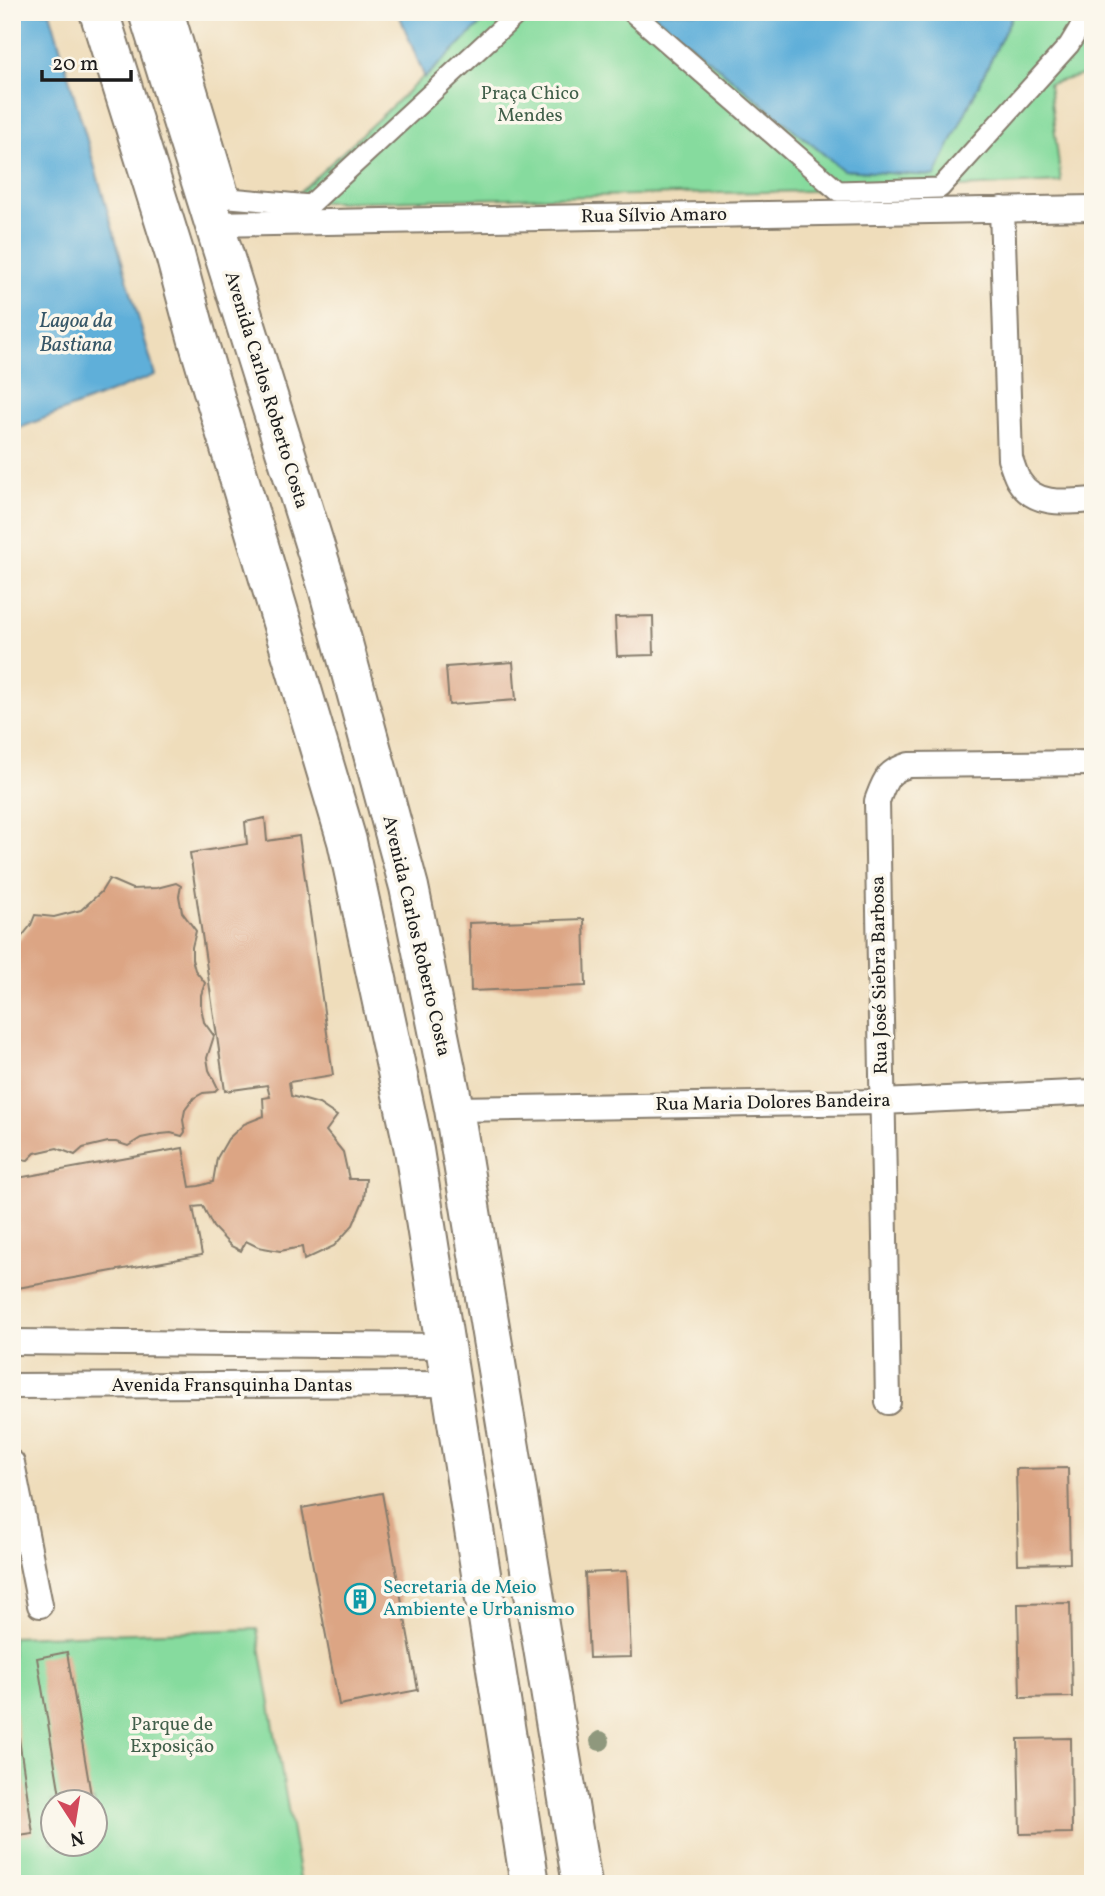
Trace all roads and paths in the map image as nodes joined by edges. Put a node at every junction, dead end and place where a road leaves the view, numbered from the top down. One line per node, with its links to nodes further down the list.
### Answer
1 (99, 12): 16 (main road)
2 (148, 12): 9 (main road, Avenida Carlos Roberto Costa)
3 (174, 12): 4 (street)
4 (519, 12)
5 (632, 12): 6 (street)
6 (1089, 12)
7 (1093, 208): 8 (street, Rua Sílvio Amaro)
8 (1002, 209): 9 (street, Rua Sílvio Amaro); 10 (street)
9 (214, 224): 14 (main road, Avenida Carlos Roberto Costa)
10 (1093, 500)
11 (1093, 763): 13 (street, Rua José Siebra Barbosa)
12 (1093, 1092): 13 (street, Rua Maria Dolores Bandeira)
13 (881, 1101): 14 (street, Rua Maria Dolores Bandeira); 19 (street, Rua José Siebra Barbosa)
14 (453, 1109): 23 (main road, Avenida Carlos Roberto Costa)
15 (12, 1342): 16 (street)
16 (445, 1346): 17 (main road)
17 (451, 1384): 18 (street, Avenida Fransquinha Dantas); 22 (main road)
18 (12, 1386)
19 (888, 1402)
20 (12, 1463): 21 (street)
21 (40, 1605)
22 (530, 1884)
23 (582, 1884)

